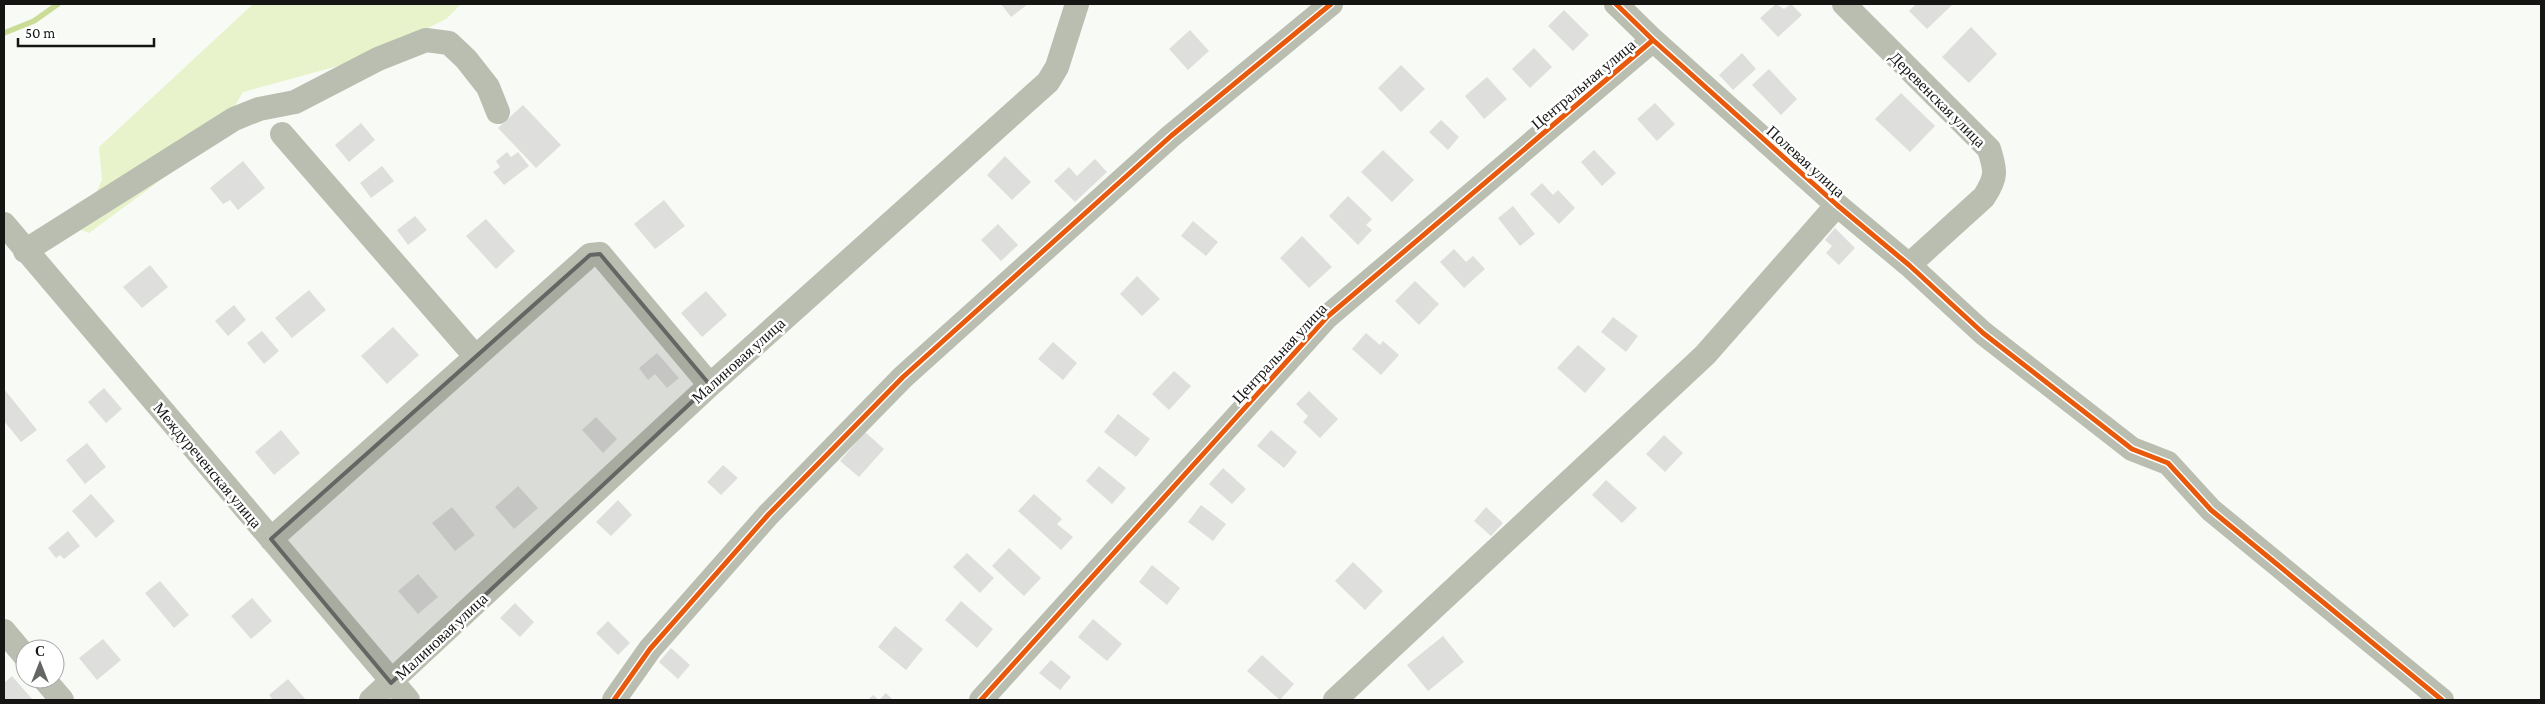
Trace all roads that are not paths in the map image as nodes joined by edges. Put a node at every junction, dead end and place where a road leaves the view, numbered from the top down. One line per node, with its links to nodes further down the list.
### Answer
1 (1077, 4): 13 (street, Малиновая улица)
2 (1331, 4): 22 (street)
3 (1616, 4): 5 (street, Полевая улица)
4 (1844, 4): 11 (street, Деревенская улица)
5 (1654, 40): 8 (street, Полевая улица); 23 (street, Центральная улица)
6 (498, 112): 10 (street)
7 (282, 134): 12 (street)
8 (1836, 205): 11 (street, Полевая улица); 24 (street)
9 (5, 229): 10 (street, Междуреченская улица)
10 (25, 251): 14 (street, Междуреченская улица)
11 (1909, 265): 25 (street, Полевая улица)
12 (475, 356): 13 (street); 14 (street)
13 (710, 385): 17 (street, Малиновая улица)
14 (271, 539): 17 (street, Междуреченская улица)
15 (4, 631): 16 (street)
16 (15, 644)
17 (391, 683): 20 (street, Малиновая улица); 21 (street, Междуреченская улица)
18 (53, 689): 19 (street)
19 (62, 700)
20 (371, 700)
21 (408, 700)
22 (614, 700)
23 (981, 700)
24 (1335, 700)
25 (2442, 700)

